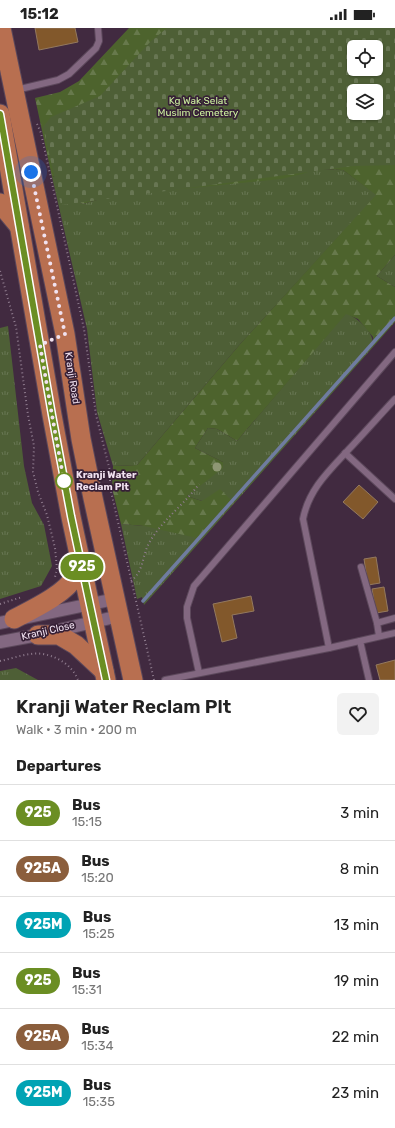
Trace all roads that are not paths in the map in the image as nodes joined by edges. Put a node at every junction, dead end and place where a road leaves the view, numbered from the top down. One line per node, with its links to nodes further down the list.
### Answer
1 (0, 28): 3 (main road, Kranji Road)
2 (98, 28): 3 (lane)
3 (14, 90): 5 (main road, Kranji Road)
4 (0, 114): 5 (main road, Kranji Road)
5 (11, 152): 7 (main road, Kranji Road); 8 (main road, Kranji Road)
6 (0, 203): 7 (main road)
7 (19, 227): 9 (main road, Kranji Road)
8 (65, 334): 9 (main road); 16 (main road, Kranji Road)
9 (40, 345): 14 (main road, Kranji Road)
10 (395, 352): 27 (lane)
11 (395, 399): 12 (lane)
12 (345, 453): 13 (lane); 26 (lane)
13 (395, 499)
14 (80, 557): 17 (main road, Kranji Road); 19 (main road)
15 (361, 567): 20 (lane)
16 (117, 607): 17 (street, Kranji Close); 17 (street, Kranji Close); 29 (main road, Kranji Road)
17 (92, 612): 19 (street, Kranji Close); 22 (street, Kranji Close); 28 (main road, Kranji Road)
18 (395, 618): 20 (lane)
19 (7, 621)
20 (377, 623): 23 (lane)
21 (395, 633): 23 (lane)
22 (38, 635): 25 (street, Kranji Close); 28 (main road)
23 (379, 636): 24 (lane)
24 (360, 641): 26 (lane); 31 (lane)
25 (0, 642)
26 (329, 648): 27 (lane)
27 (199, 673): 30 (lane)
28 (105, 676)
29 (133, 680)
30 (165, 680)
31 (369, 680)

